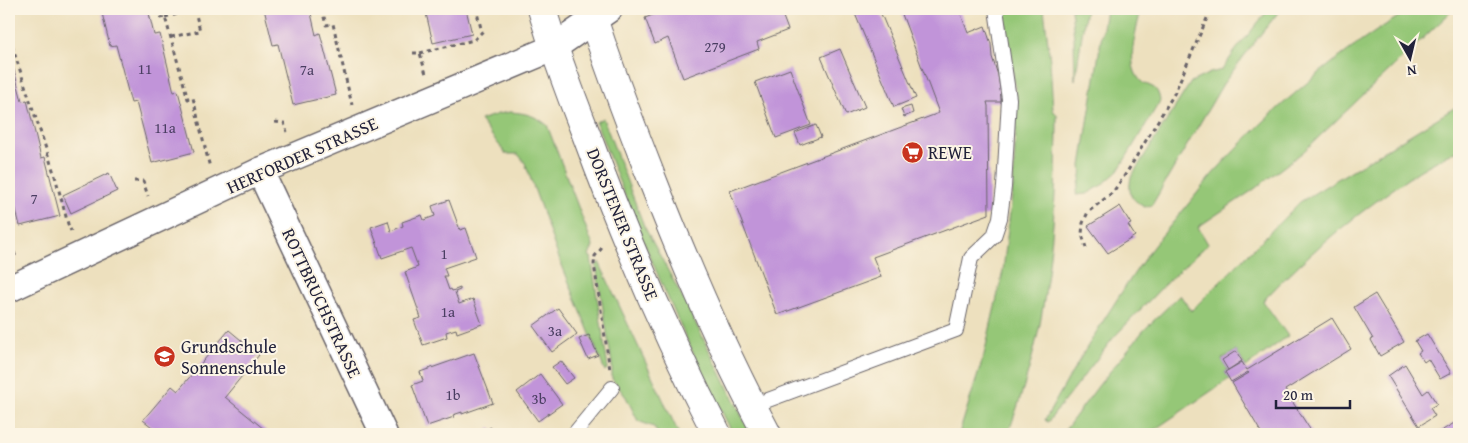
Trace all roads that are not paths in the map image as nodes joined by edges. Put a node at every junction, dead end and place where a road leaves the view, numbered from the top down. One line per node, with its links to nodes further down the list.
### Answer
1 (542, 9): 4 (main road, DORSTENER STRASSE)
2 (996, 9): 8 (lane)
3 (597, 12): 4 (street, HERFORDER STRASSE); 8 (main road)
4 (553, 48): 5 (street, HERFORDER STRASSE); 11 (main road, DORSTENER STRASSE)
5 (260, 172): 6 (street, HERFORDER STRASSE); 9 (street, ROTTBRUCHSTRASSE)
6 (9, 289)
7 (612, 388): 10 (lane)
8 (752, 406): 12 (main road)
9 (384, 434)
10 (574, 434)
11 (717, 434)
12 (767, 434)

